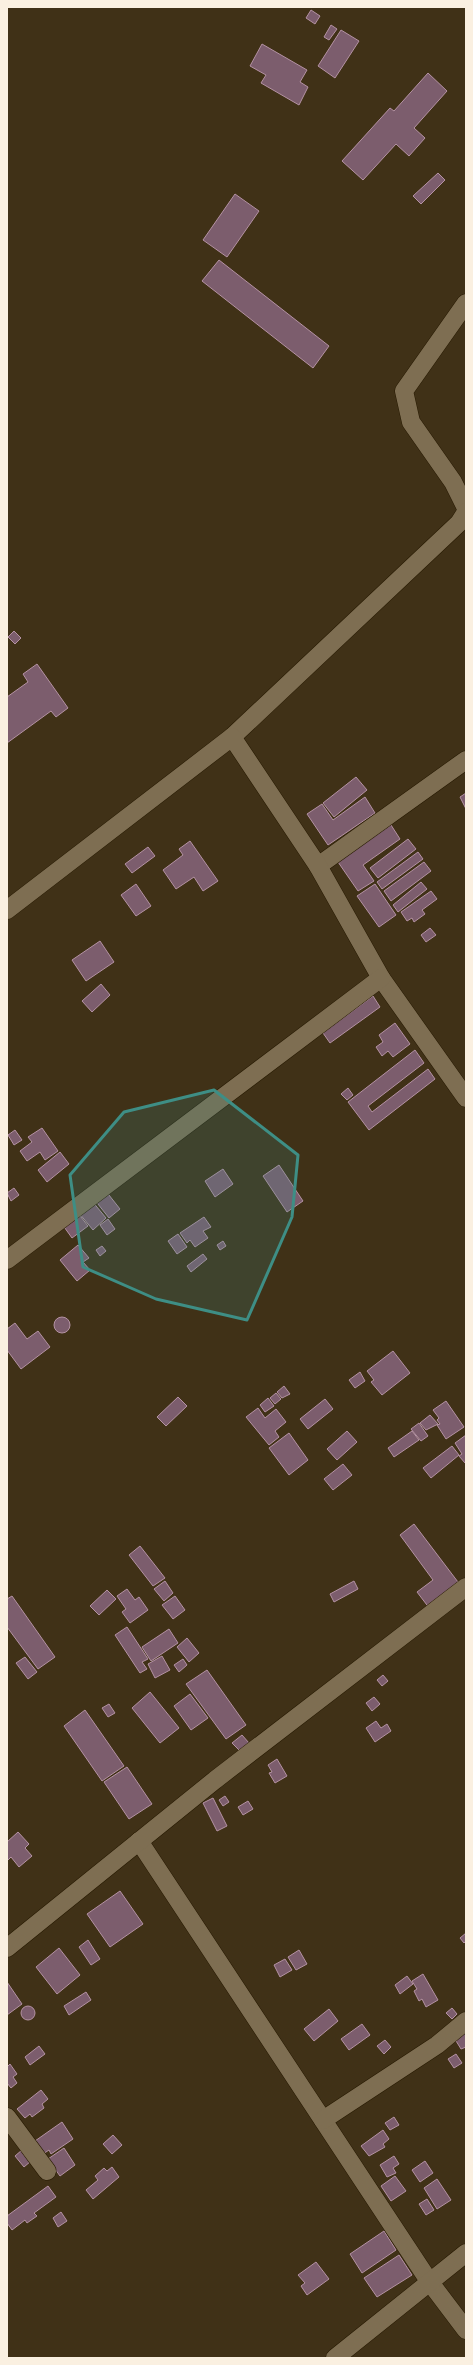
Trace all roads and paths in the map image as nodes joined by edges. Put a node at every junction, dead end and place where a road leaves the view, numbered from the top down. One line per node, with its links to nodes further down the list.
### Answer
1 (466, 303): 2 (street)
2 (466, 508)
3 (466, 512): 4 (street)
4 (232, 737): 6 (street); 7 (street)
5 (466, 760): 6 (street)
6 (318, 866): 8 (street)
7 (7, 910)
8 (381, 978): 9 (street); 10 (street)
9 (466, 1098)
10 (7, 1260)
11 (466, 1587): 12 (street)
12 (139, 1841): 13 (street); 16 (street)
13 (7, 1948)
14 (466, 2021): 16 (street)
15 (7, 2117): 17 (street)
16 (323, 2120): 19 (street)
17 (47, 2171)
18 (466, 2253): 19 (street)
19 (429, 2280): 20 (street); 21 (street)
20 (466, 2330)
21 (335, 2358)

